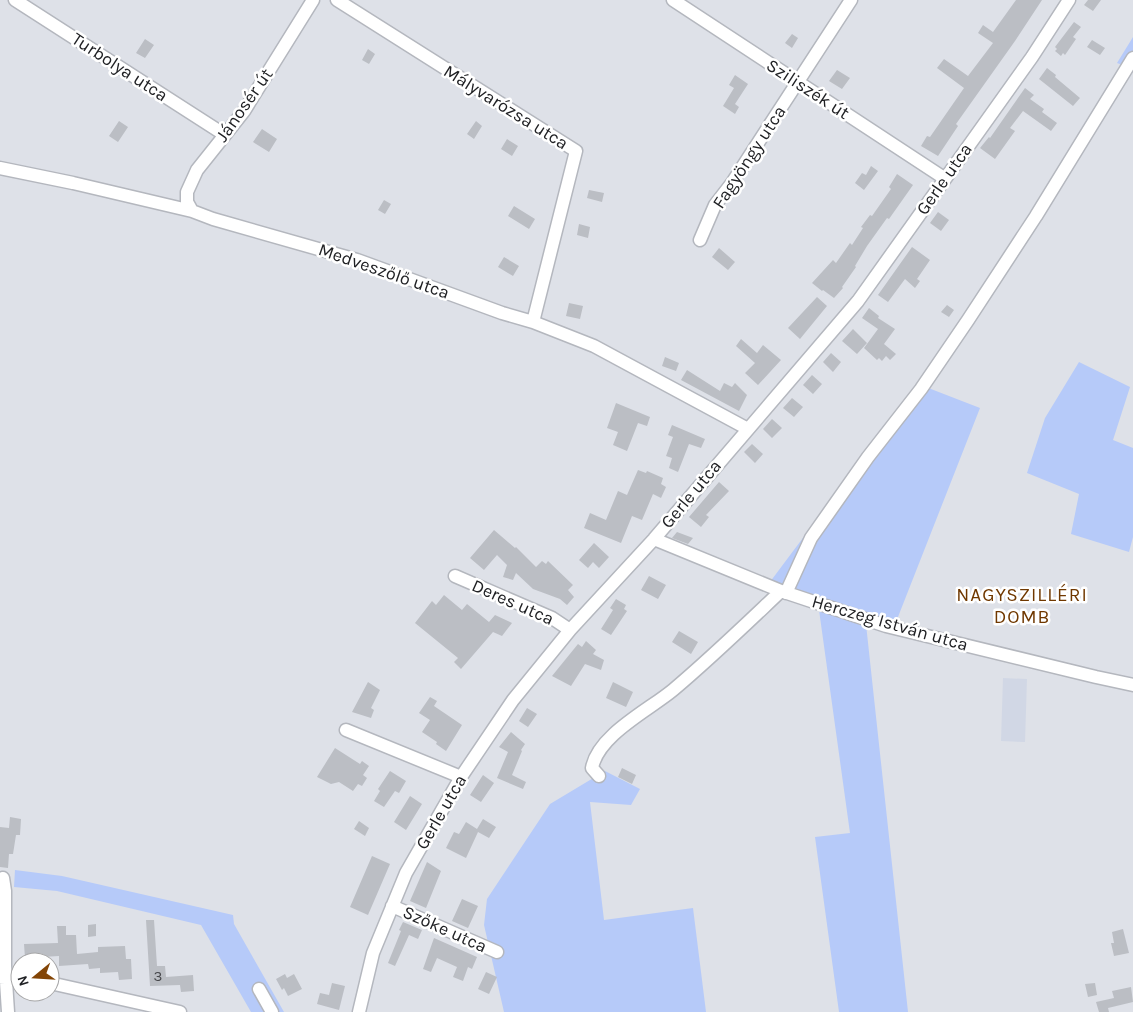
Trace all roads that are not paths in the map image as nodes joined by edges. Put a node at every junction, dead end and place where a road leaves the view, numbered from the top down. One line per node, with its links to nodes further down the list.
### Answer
1 (15, 0): 9 (street, Turbolya utca)
2 (313, 0): 9 (street, Jánosér út)
3 (337, 0): 14 (street, Mályvarózsa utca)
4 (673, 0): 8 (street, Sziliszék út)
5 (850, 0): 8 (street, Fagyöngy utca)
6 (1069, 0): 11 (street, Gerle utca)
7 (1133, 58): 18 (street)
8 (798, 83): 11 (street, Sziliszék út); 13 (street, Fagyöngy utca)
9 (224, 135): 12 (street, Jánosér út)
10 (0, 168): 12 (street, Medveszőlő utca)
11 (944, 178): 15 (street, Gerle utca)
12 (192, 211): 14 (street, Medveszőlő utca)
13 (700, 240)
14 (533, 322): 15 (street, Medveszőlő utca)
15 (748, 429): 16 (street, Gerle utca)
16 (654, 539): 18 (street, Herczeg István utca); 19 (street, Gerle utca)
17 (455, 576): 19 (street, Deres utca)
18 (783, 592): 20 (street, Herczeg István utca); 23 (street)
19 (570, 630): 22 (street, Gerle utca)
20 (1133, 684)
21 (346, 730): 22 (street)
22 (461, 776): 25 (street, Gerle utca)
23 (599, 776)
24 (2, 878): 27 (street)
25 (392, 906): 26 (street, Szőke utca); 34 (street, Gerle utca)
26 (497, 952)
27 (3, 977): 31 (street)
28 (60, 985): 30 (street)
29 (259, 989): 33 (street)
30 (161, 1010): 32 (street)
31 (8, 1012)
32 (180, 1012)
33 (272, 1012)
34 (360, 1012)

